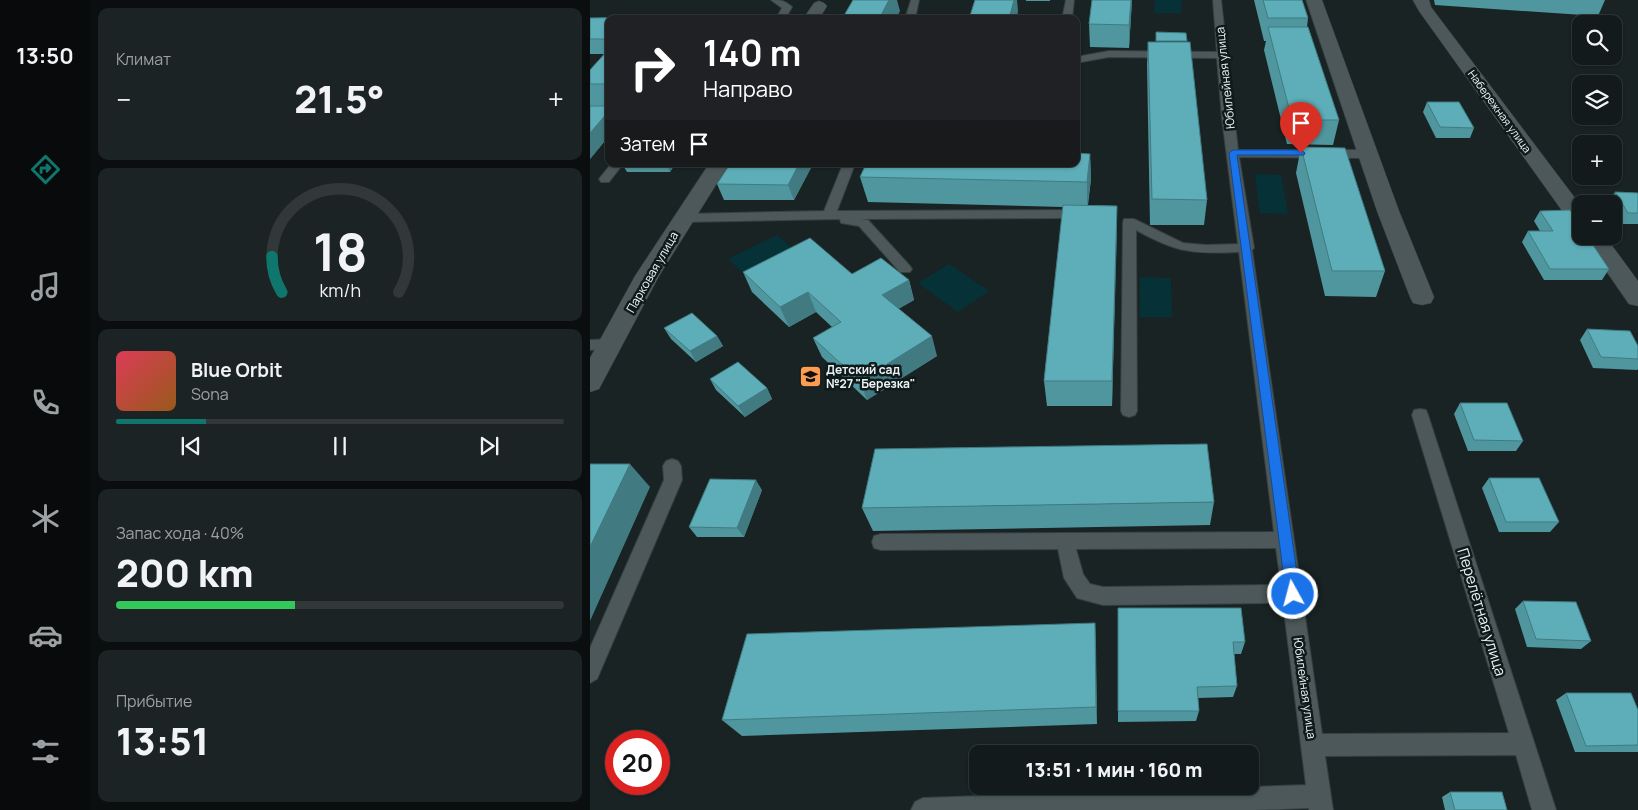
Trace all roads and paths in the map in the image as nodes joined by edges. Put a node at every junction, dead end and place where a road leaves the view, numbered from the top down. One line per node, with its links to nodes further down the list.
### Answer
1 (775, 0): 7 (lane)
2 (915, 0): 8 (lane)
3 (1070, 0): 9 (lane)
4 (1217, 0): 10 (lane, Юбилейная улица)
5 (1314, 0): 13 (street)
6 (1421, 0): 18 (street, Набережная улица)
7 (782, 15)
8 (911, 15)
9 (1068, 15)
10 (1224, 55): 11 (lane); 12 (lane, Юбилейная улица)
11 (1080, 59)
12 (1233, 153): 13 (lane); 23 (lane, Юбилейная улица)
13 (1369, 154): 25 (street)
14 (614, 167): 17 (lane)
15 (717, 167): 21 (street, Парковая улица)
16 (848, 167): 20 (lane)
17 (605, 179)
18 (1572, 209)
19 (1091, 214): 20 (lane)
20 (829, 215): 21 (lane); 24 (lane)
21 (684, 218): 27 (street, Парковая улица)
22 (1600, 245): 26 (street)
23 (1246, 248): 29 (lane); 32 (lane, Юбилейная улица)
24 (905, 269)
25 (1422, 297)
26 (1638, 298)
27 (601, 344): 28 (street, Парковая улица)
28 (590, 382)
29 (1129, 411)
30 (1420, 415): 37 (lane, Перелётная улица)
31 (672, 466): 36 (lane)
32 (1286, 540): 33 (lane); 35 (lane, Юбилейная улица)
33 (1065, 541): 34 (lane); 35 (lane)
34 (881, 542)
35 (1293, 594): 38 (lane, Юбилейная улица)
36 (590, 672)
37 (1523, 744): 38 (lane); 41 (lane, Перелётная улица)
38 (1313, 745): 39 (lane, Юбилейная улица)
39 (1321, 803): 40 (lane)
40 (923, 810)
41 (1544, 810)

